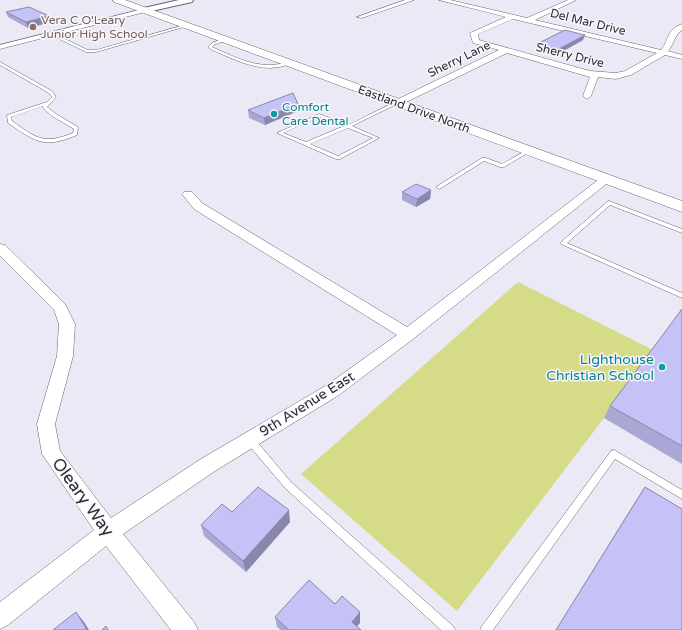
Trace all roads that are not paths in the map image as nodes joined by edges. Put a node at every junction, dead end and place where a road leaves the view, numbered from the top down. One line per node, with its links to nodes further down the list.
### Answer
1 (117, 0): 6 (main road, Eastland Drive North)
2 (189, 0): 6 (street)
3 (411, 0): 7 (street)
4 (442, 0): 8 (street, Del Mar Drive)
5 (573, 0): 9 (street)
6 (147, 10): 10 (main road, Eastland Drive North); 12 (street)
7 (360, 17)
8 (512, 17): 9 (street, Del Mar Drive); 14 (street, Sherry Lane)
9 (529, 20): 15 (street, Del Mar Drive)
10 (189, 26): 12 (lane); 21 (main road, Eastland Drive North)
11 (682, 26): 15 (street)
12 (51, 34): 13 (street)
13 (0, 47)
14 (504, 51): 18 (street, Sherry Drive); 21 (street, Sherry Lane)
15 (662, 53): 16 (street, Del Mar Drive); 18 (street, Sherry Drive)
16 (682, 58)
17 (0, 63): 20 (lane)
18 (595, 75): 19 (street)
19 (587, 96)
20 (49, 103): 20 (lane)
21 (397, 103): 22 (lane); 24 (main road, Eastland Drive North)
22 (349, 126): 23 (lane); 23 (lane); 23 (lane)
23 (306, 144)
24 (529, 151): 25 (main road, Eastland Drive North); 26 (lane)
25 (606, 179): 28 (main road, Eastland Drive North); 32 (street, 9th Avenue East)
26 (439, 186)
27 (188, 194): 32 (street)
28 (682, 207)
29 (682, 232): 31 (lane)
30 (0, 248): 35 (street, Oleary Way)
31 (682, 296)
32 (408, 335): 33 (street, 9th Avenue East)
33 (250, 440): 35 (street, 9th Avenue East); 38 (lane)
34 (682, 494): 39 (lane)
35 (108, 532): 36 (street, 9th Avenue East); 37 (street, Oleary Way)
36 (0, 617)
37 (186, 630)
38 (449, 630)
39 (486, 630)

